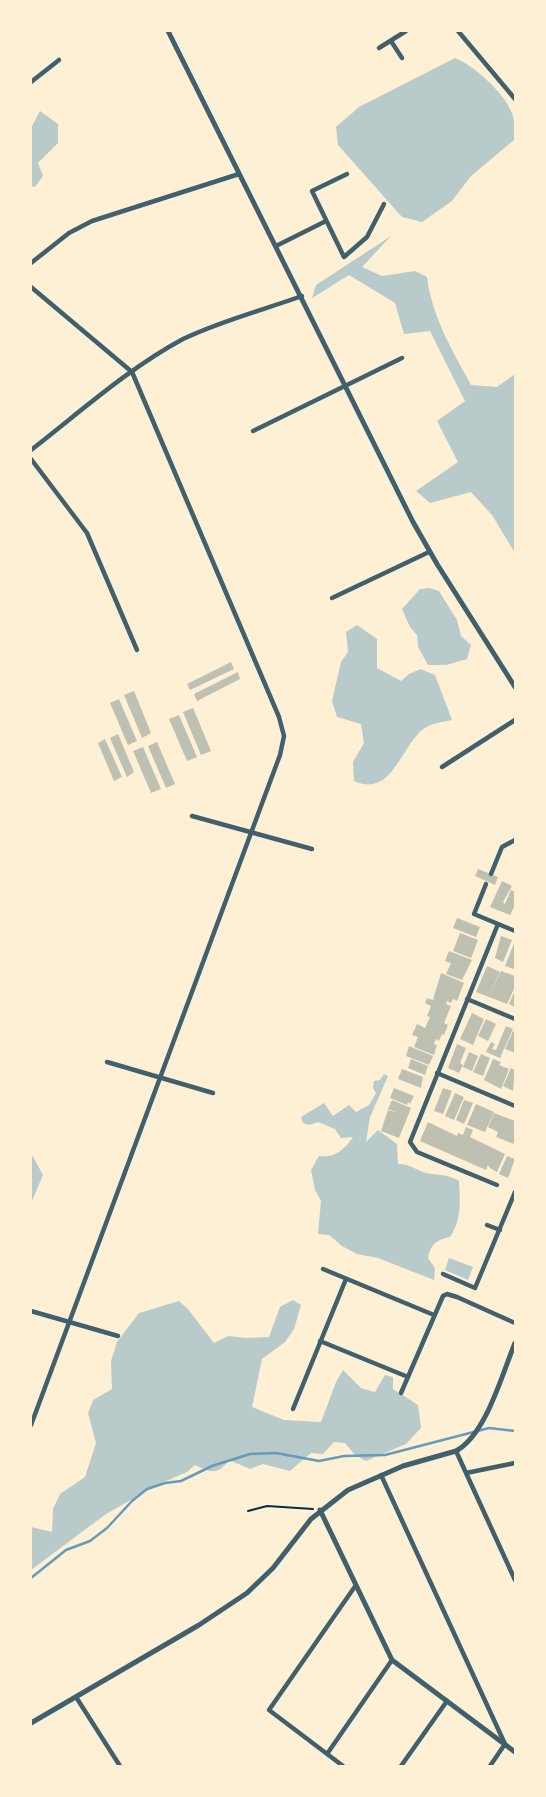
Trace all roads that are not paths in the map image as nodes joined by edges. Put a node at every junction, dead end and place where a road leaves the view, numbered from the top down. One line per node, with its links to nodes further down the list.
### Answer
1 (168, 31): 10 (street)
2 (406, 31): 4 (street)
3 (458, 31): 9 (street)
4 (391, 41): 5 (street); 6 (street)
5 (379, 48)
6 (402, 58)
7 (59, 60): 8 (street)
8 (31, 82)
9 (515, 98)
10 (239, 174): 14 (street); 15 (street)
11 (347, 174): 13 (street)
12 (384, 204): 13 (street)
13 (326, 221): 14 (street)
14 (276, 246): 17 (street)
15 (31, 263)
16 (31, 287): 19 (street)
17 (302, 296): 19 (street); 20 (street)
18 (402, 358): 20 (street)
19 (132, 372): 22 (street); 31 (street)
20 (346, 386): 21 (street); 24 (street)
21 (254, 431)
22 (31, 450)
23 (31, 458): 26 (street)
24 (430, 552): 25 (street); 27 (street)
25 (332, 598)
26 (137, 650)
27 (515, 687)
28 (515, 720): 29 (street)
29 (442, 768)
30 (192, 816): 31 (street)
31 (251, 832): 33 (street); 42 (street)
32 (515, 840): 34 (street)
33 (312, 849)
34 (490, 874)
35 (486, 884): 36 (street)
36 (498, 924): 37 (street); 38 (street)
37 (515, 931)
38 (467, 999): 39 (street); 41 (street)
39 (515, 1019)
40 (107, 1062): 42 (street)
41 (437, 1073): 44 (street); 45 (street)
42 (160, 1078): 43 (street); 54 (street)
43 (213, 1094)
44 (515, 1106)
45 (497, 1185)
46 (515, 1192): 48 (street)
47 (487, 1225): 48 (street)
48 (500, 1230): 50 (street)
49 (323, 1269): 51 (street)
50 (443, 1274)
51 (346, 1279): 53 (street); 57 (street)
52 (31, 1312): 54 (street)
53 (434, 1315): 55 (street); 59 (street)
54 (69, 1322): 56 (street); 62 (street)
55 (515, 1323)
56 (118, 1336)
57 (320, 1341): 59 (street); 61 (street)
58 (515, 1344): 63 (street)
59 (408, 1377): 60 (street)
60 (401, 1393)
61 (293, 1409)
62 (31, 1425)
63 (456, 1451): 65 (street); 66 (street)
64 (515, 1463): 65 (street)
65 (466, 1472): 68 (street)
66 (381, 1475): 67 (street); 74 (street)
67 (320, 1510): 69 (street); 71 (street)
68 (515, 1580)
69 (356, 1584): 70 (street); 76 (street)
70 (392, 1660): 72 (street); 76 (street)
71 (76, 1697): 73 (street); 77 (street)
72 (447, 1701): 74 (street); 79 (street)
73 (31, 1723)
74 (505, 1744): 75 (street); 80 (street)
75 (514, 1750)
76 (327, 1754): 78 (street)
77 (120, 1766)
78 (343, 1766)
79 (401, 1766)
80 (490, 1766)

